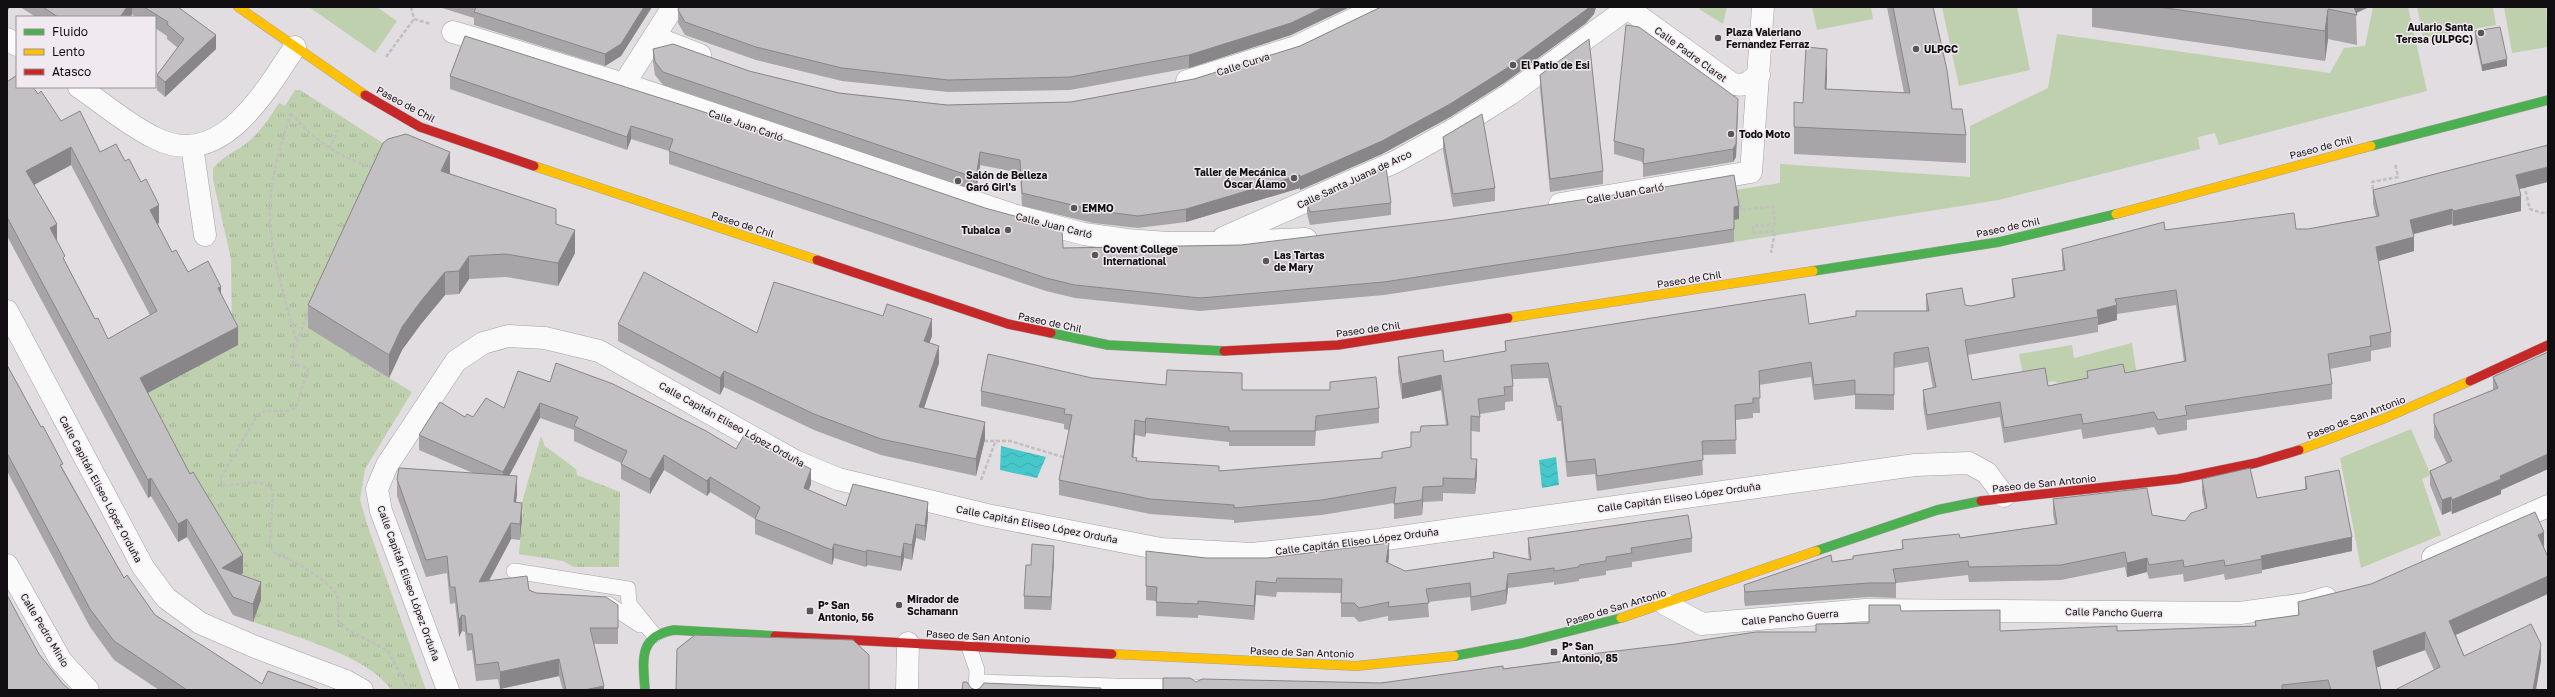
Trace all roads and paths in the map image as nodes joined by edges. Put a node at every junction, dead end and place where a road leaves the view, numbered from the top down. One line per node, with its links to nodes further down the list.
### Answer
1 (238, 7): 11 (street, Paseo de Chil)
2 (411, 7): 12 (path)
3 (673, 7): 8 (street)
4 (1379, 7): 16 (street, Calle Curva)
5 (1627, 7): 14 (street, Calle Padre Claret); 32 (street, Calle Santa Juana de Arco)
6 (1763, 7): 14 (street)
7 (453, 32): 15 (street, Calle Juan Carló)
8 (654, 37): 13 (street); 15 (street)
9 (7, 38): 10 (street)
10 (16, 44)
11 (295, 47): 18 (street, Paseo de Chil); 20 (street)
12 (386, 57)
13 (722, 63)
14 (1759, 75): 27 (street, Calle Juan Carló)
15 (624, 84): 32 (street, Calle Juan Carló)
16 (1169, 84)
17 (80, 88): 20 (street)
18 (2548, 100)
19 (338, 130): 21 (path)
20 (192, 146): 30 (street)
21 (329, 149): 22 (path); 35 (path)
22 (372, 176)
23 (2398, 177): 26 (path)
24 (2523, 180): 28 (path)
25 (1739, 193): 29 (path)
26 (2375, 200)
27 (1539, 207)
28 (2548, 212)
29 (1775, 231)
30 (205, 235)
31 (1324, 236): 32 (street, Calle Juan Carló)
32 (1211, 243)
33 (311, 306): 35 (path)
34 (7, 311): 58 (street, Calle Capitán Eliseo López Orduña)
35 (296, 341): 59 (path)
36 (2548, 345): 41 (street, Paseo de San Antonio)
37 (996, 439): 38 (path); 39 (path); 40 (path)
38 (984, 442)
39 (1063, 457)
40 (981, 480)
41 (2004, 496): 48 (street, Paseo de San Antonio); 60 (street, Calle Capitán Eliseo López Orduña)
42 (2548, 506): 44 (street)
43 (7, 565): 57 (street, Calle Pedro Minio)
44 (2414, 565)
45 (514, 572): 49 (lane)
46 (2342, 593): 48 (street, Calle Pancho Guerra)
47 (586, 603): 49 (lane)
48 (1665, 604): 51 (street, Paseo de San Antonio)
49 (654, 635): 50 (street, Paseo de San Antonio); 61 (street)
50 (908, 643): 51 (street, Paseo de San Antonio); 62 (street)
51 (969, 647): 52 (lane)
52 (976, 686): 53 (lane)
53 (995, 686): 54 (lane)
54 (1082, 687): 55 (lane)
55 (1114, 688): 56 (lane)
56 (1176, 688): 63 (lane)
57 (88, 690)
58 (362, 690)
59 (409, 690)
60 (448, 690)
61 (645, 690)
62 (908, 690)
63 (1196, 690)

